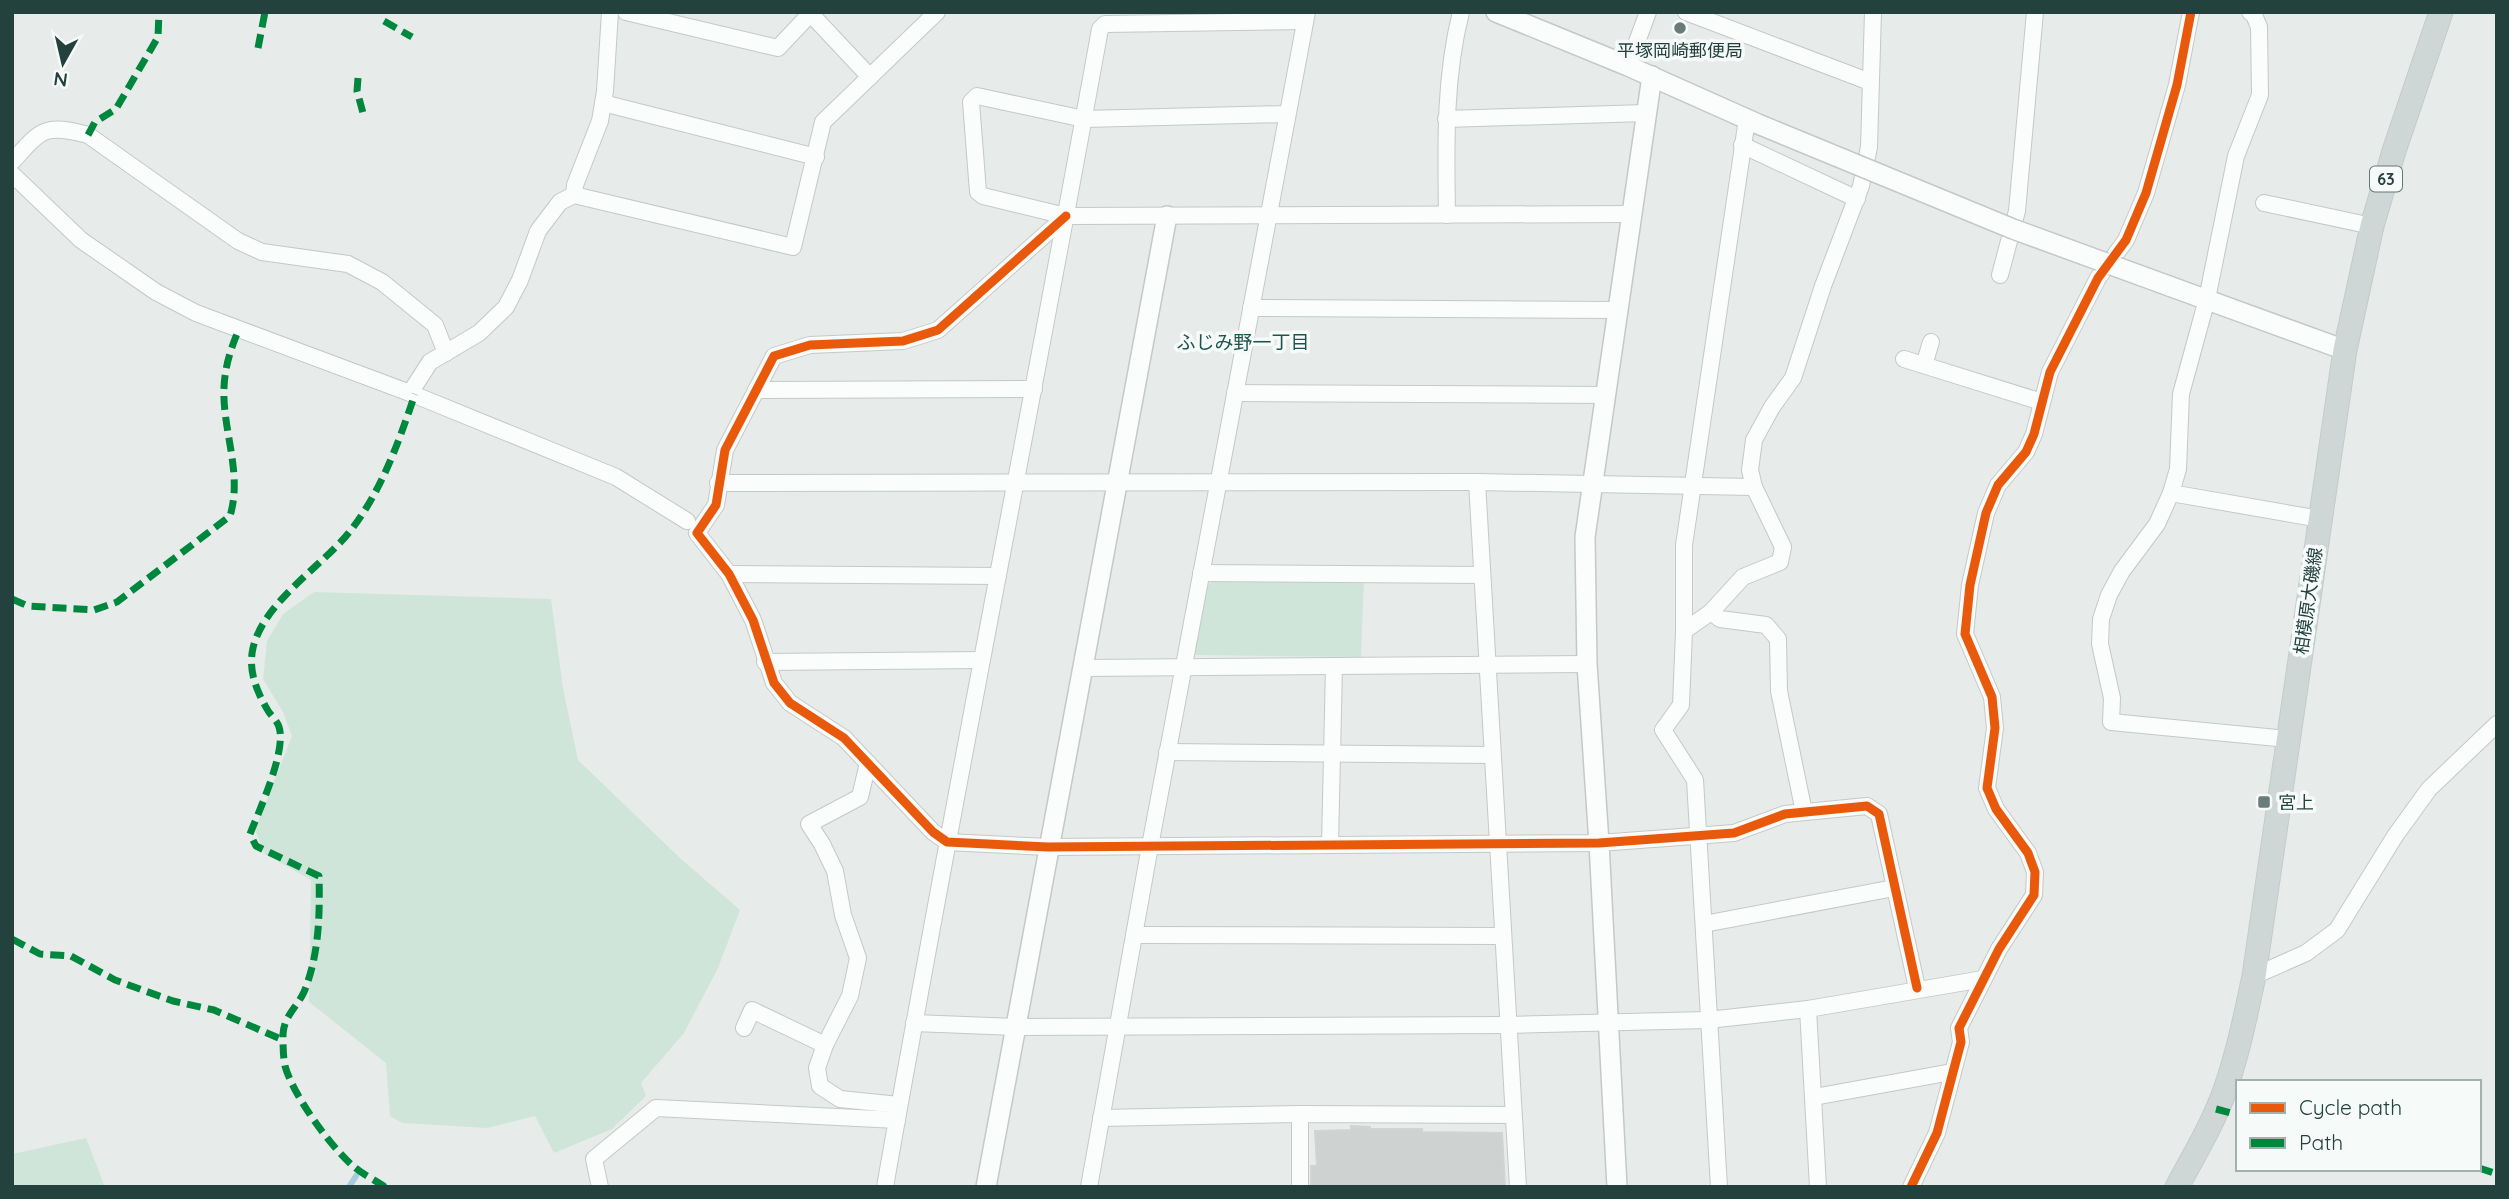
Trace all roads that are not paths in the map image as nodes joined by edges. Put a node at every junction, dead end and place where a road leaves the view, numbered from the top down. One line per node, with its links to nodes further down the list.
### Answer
1 (610, 12): 19 (street)
2 (626, 12): 13 (street)
3 (937, 12): 17 (street)
4 (1461, 12): 23 (street)
5 (1496, 12): 15 (street)
6 (1648, 12): 15 (street)
7 (1686, 12): 18 (street)
8 (1873, 12): 18 (street)
9 (2035, 12): 38 (street)
10 (2191, 12): 52 (street)
11 (2249, 12): 39 (street)
12 (2441, 12): 37 (main road, 相模原大磯線 / 63)
13 (809, 13): 17 (street)
14 (1305, 17): 21 (street); 22 (street)
15 (1628, 66): 16 (street)
16 (1652, 76): 20 (street); 24 (street)
17 (870, 77): 26 (street)
18 (1870, 82): 30 (street)
19 (603, 103): 26 (street); 29 (street)
20 (1646, 113): 23 (street); 32 (street)
21 (1287, 114): 22 (street); 33 (street)
22 (1084, 119): 35 (street); 35 (street)
23 (1446, 119): 34 (street)
24 (1753, 121): 25 (street); 39 (street, bridge)
25 (1742, 145): 30 (street); 59 (street)
26 (816, 157): 29 (street)
27 (12, 162): 44 (street)
28 (12, 174): 49 (street)
29 (574, 195): 44 (street)
30 (1857, 199): 60 (street)
31 (2264, 203): 37 (street)
32 (1631, 214): 34 (street); 41 (street)
33 (1268, 215): 34 (street); 36 (street); 40 (street)
34 (1447, 215)
35 (1066, 216): 36 (street); 47 (street); 48 (street)
36 (1167, 216): 54 (street)
37 (2372, 226): 43 (main road, 相模原大磯線 / 63)
38 (2000, 275)
39 (2207, 299): 43 (street); 61 (street)
40 (1251, 308): 41 (street); 50 (street)
41 (1617, 310): 51 (street)
42 (1931, 342): 46 (street)
43 (2345, 350): 62 (main road, 相模原大磯線 / 63)
44 (446, 353): 49 (street)
45 (1904, 359): 46 (street)
46 (1924, 365): 52 (street)
47 (1034, 389): 48 (street); 53 (street)
48 (756, 390): 56 (street)
49 (410, 393): 63 (street)
50 (1235, 393): 51 (street); 57 (street)
51 (1605, 395): 58 (street)
52 (2042, 402): 96 (street)
53 (1017, 482): 54 (street); 56 (street); 67 (street)
54 (1117, 482): 57 (street); 76 (street)
55 (1476, 482): 57 (street); 58 (street); 66 (street)
56 (718, 483): 65 (street)
57 (1219, 483): 64 (street)
58 (1592, 483): 59 (street); 72 (street)
59 (1692, 485): 60 (street); 69 (street)
60 (1754, 487): 68 (street)
61 (2171, 493): 62 (street); 78 (street)
62 (2320, 519): 78 (main road, 相模原大磯線 / 63)
63 (687, 521)
64 (1201, 573): 66 (street); 75 (street)
65 (729, 574): 67 (street); 71 (street)
66 (1482, 575): 73 (street)
67 (998, 576): 70 (street)
68 (1711, 612): 69 (street); 83 (street)
69 (1684, 631): 84 (street)
70 (982, 660): 71 (street); 85 (street)
71 (765, 662): 82 (street)
72 (1587, 664): 73 (street); 86 (street)
73 (1487, 665): 74 (street); 81 (street)
74 (1334, 666): 75 (street); 80 (street)
75 (1184, 667): 76 (street); 79 (street)
76 (1083, 668): 90 (street)
77 (2497, 724): 95 (street)
78 (2288, 739): 95 (main road, 相模原大磯線 / 63)
79 (1167, 752): 80 (street); 89 (street)
80 (1332, 753): 81 (street); 88 (street)
81 (1493, 755): 87 (street)
82 (868, 762): 85 (street); 106 (street)
83 (1804, 812): 84 (street); 91 (street)
84 (1699, 836): 86 (street); 92 (street)
85 (947, 842): 90 (street); 101 (street)
86 (1600, 843): 87 (street); 100 (street)
87 (1498, 844): 88 (street); 94 (street)
88 (1329, 845): 89 (street)
89 (1150, 846): 90 (street); 93 (street)
90 (1048, 847): 104 (street)
91 (1894, 888): 92 (street); 97 (street)
92 (1704, 923): 99 (street)
93 (1134, 935): 94 (street); 103 (street)
94 (1503, 936): 102 (street)
95 (2254, 976): 123 (main road, 相模原大磯線 / 63)
96 (1983, 979): 97 (street); 107 (street)
97 (1917, 989): 98 (street)
98 (1808, 1009): 99 (street); 108 (street)
99 (1708, 1020): 100 (street); 120 (street)
100 (1609, 1022): 102 (street); 119 (street)
101 (914, 1023): 104 (street); 109 (street)
102 (1508, 1025): 103 (street); 111 (street)
103 (1118, 1026): 104 (street); 112 (street)
104 (1016, 1027): 115 (street)
105 (744, 1028): 106 (street)
106 (825, 1045): 109 (street)
107 (1952, 1072): 108 (street); 122 (street)
108 (1814, 1097): 121 (street)
109 (898, 1112): 113 (street); 114 (street)
110 (1300, 1114): 111 (street); 112 (street); 117 (street)
111 (1513, 1115): 118 (street)
112 (1101, 1118): 116 (street)
113 (600, 1187)
114 (885, 1187)
115 (986, 1187)
116 (1089, 1187)
117 (1300, 1187)
118 (1518, 1187)
119 (1617, 1187)
120 (1719, 1187)
121 (1818, 1187)
122 (1911, 1187)
123 (2177, 1187)

